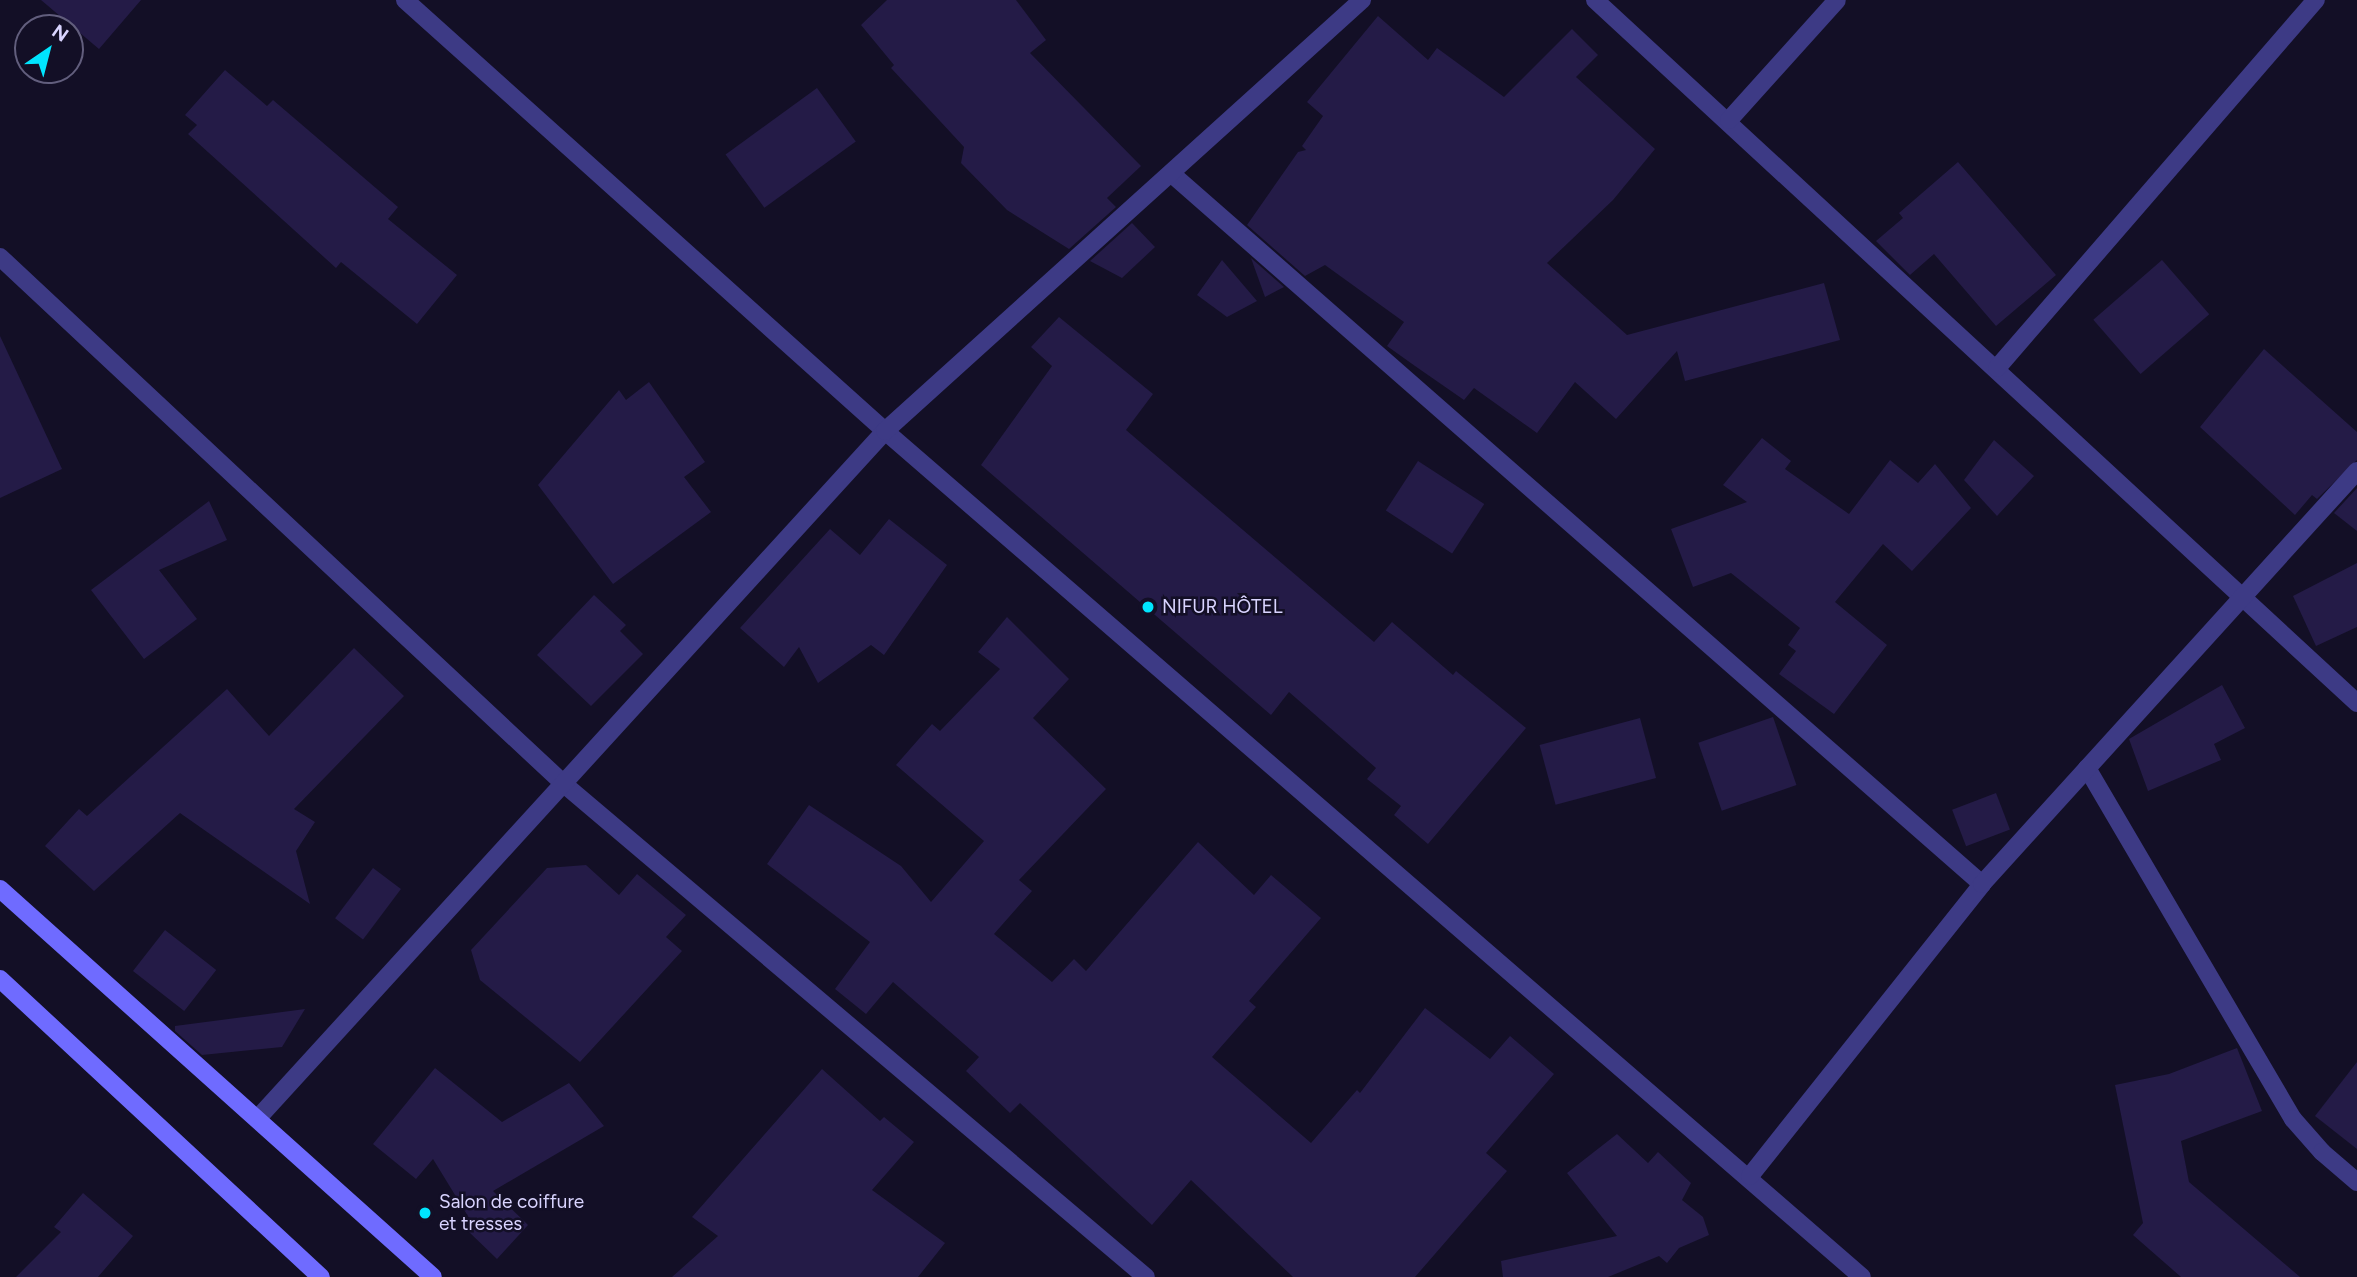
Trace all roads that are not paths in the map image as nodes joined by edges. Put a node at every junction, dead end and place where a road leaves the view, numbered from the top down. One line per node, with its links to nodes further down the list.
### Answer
1 (405, 0): 10 (street)
2 (1363, 0): 7 (street)
3 (1595, 0): 6 (street)
4 (1838, 0): 6 (street)
5 (2316, 0): 9 (street)
6 (1730, 120): 9 (street)
7 (1173, 175): 10 (street); 16 (street)
8 (0, 257): 15 (street)
9 (1997, 368): 12 (street)
10 (885, 431): 15 (street); 20 (street)
11 (2357, 471): 12 (street)
12 (2242, 598): 13 (street); 14 (street)
13 (2357, 703)
14 (2087, 768): 16 (street); 21 (street)
15 (565, 785): 19 (street); 24 (street)
16 (1982, 884): 20 (street)
17 (0, 889): 19 (street)
18 (0, 979): 22 (street)
19 (258, 1118): 23 (street)
20 (1750, 1176): 25 (street)
21 (2357, 1182)
22 (321, 1277)
23 (433, 1277)
24 (1146, 1277)
25 (1862, 1277)

